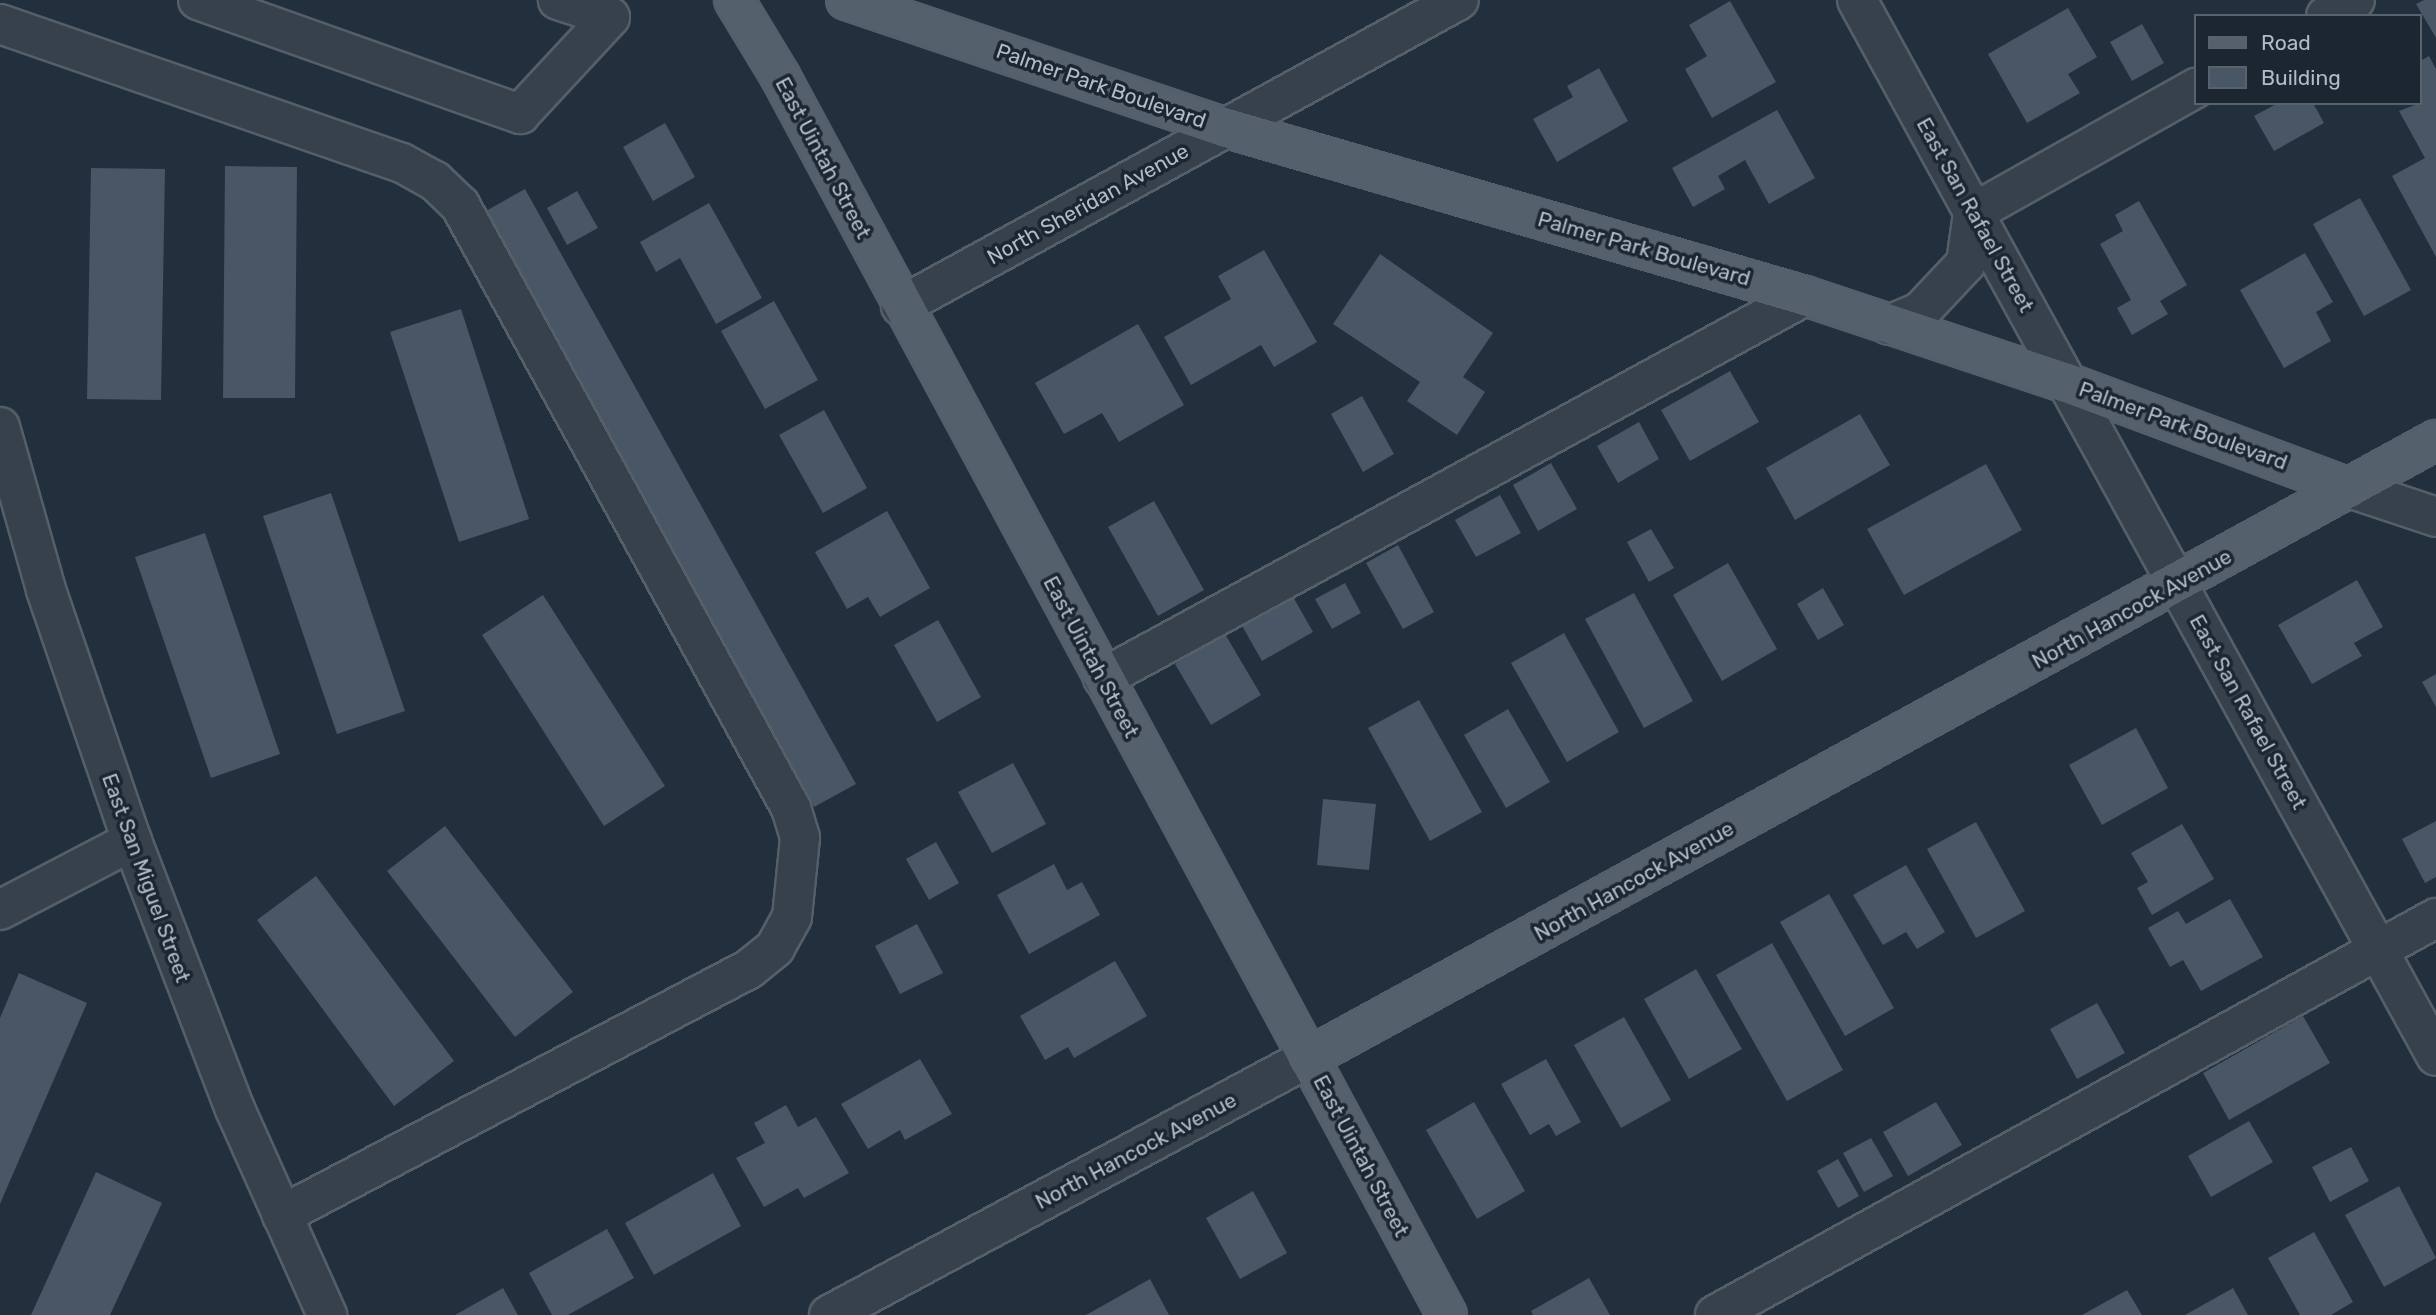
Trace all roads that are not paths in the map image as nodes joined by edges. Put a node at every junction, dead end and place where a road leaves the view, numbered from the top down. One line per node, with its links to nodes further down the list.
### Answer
1 (198, 0): 2 (street)
2 (558, 0)
3 (734, 0): 14 (main road, East Uintah Street)
4 (846, 0): 11 (main road, Palmer Park Boulevard)
5 (1458, 0): 11 (street, North Sheridan Avenue)
6 (1857, 0): 12 (street, East San Rafael Street)
7 (2355, 0): 8 (street)
8 (2330, 14)
9 (0, 24): 29 (street)
10 (2194, 89): 12 (street)
11 (1227, 128): 13 (main road, Palmer Park Boulevard); 14 (street, North Sheridan Avenue)
12 (1973, 213): 15 (street); 16 (street, East San Rafael Street)
13 (1805, 296): 15 (main road, Palmer Park Boulevard); 22 (street)
14 (901, 306): 22 (main road, East Uintah Street)
15 (1889, 325): 16 (main road, Palmer Park Boulevard)
16 (2067, 383): 19 (main road, Palmer Park Boulevard); 21 (street, East San Rafael Street)
17 (0, 427): 23 (street, East San Miguel Street)
18 (2436, 440): 19 (main road, North Hancock Avenue)
19 (2349, 488): 20 (street, Palmer Park Boulevard); 21 (main road, North Hancock Avenue)
20 (2436, 517)
21 (2178, 584): 26 (street, East San Rafael Street); 28 (main road, North Hancock Avenue)
22 (1102, 678): 28 (main road, East Uintah Street)
23 (132, 842): 24 (street); 29 (street, East San Miguel Street)
24 (0, 910)
25 (2436, 918): 26 (street)
26 (2378, 950): 27 (street, East San Rafael Street); 33 (street)
27 (2436, 1056)
28 (1308, 1058): 31 (street, North Hancock Avenue); 32 (main road, East Uintah Street)
29 (282, 1215): 30 (street, East San Miguel Street)
30 (327, 1315)
31 (829, 1315)
32 (1447, 1315)
33 (1715, 1315)

